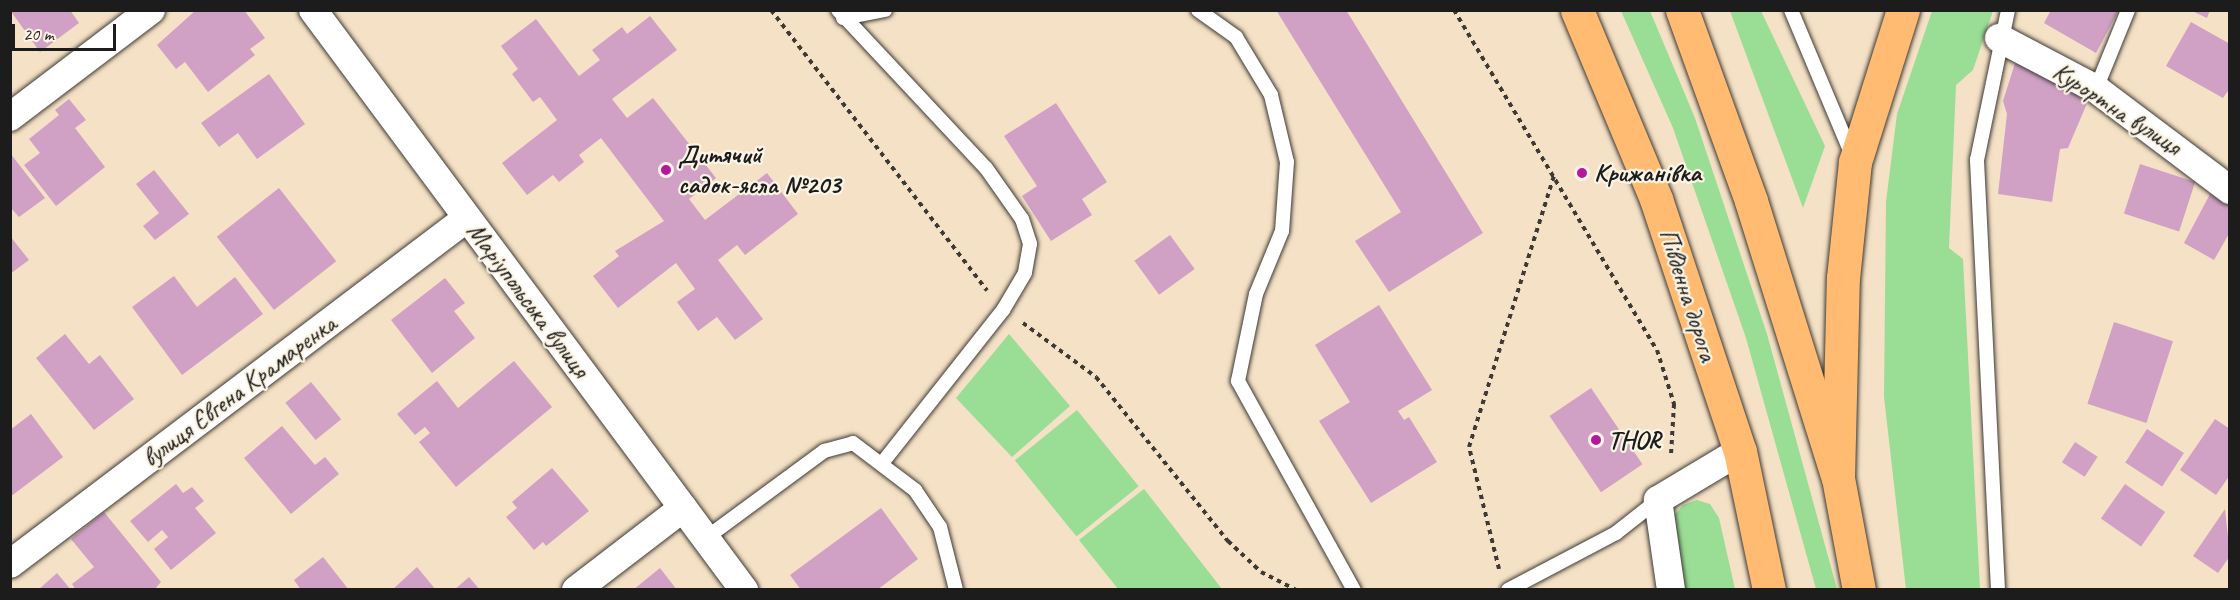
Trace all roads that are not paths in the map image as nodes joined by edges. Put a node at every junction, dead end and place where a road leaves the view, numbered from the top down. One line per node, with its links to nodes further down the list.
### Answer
1 (151, 10): 14 (street)
2 (313, 10): 17 (street, Маріупольська вулиця)
3 (885, 10): 11 (lane)
4 (1198, 10): 29 (lane)
5 (1577, 10): 18 (main road, Південна дорога)
6 (1682, 10): 20 (main road)
7 (1791, 10): 15 (lane)
8 (1903, 10): 15 (main road)
9 (2008, 10): 12 (lane)
10 (2128, 10): 13 (lane)
11 (841, 14): 19 (lane)
12 (1999, 38): 13 (street, Курортна вулиця); 33 (lane)
13 (2096, 88): 16 (street, Курортна вулиця)
14 (10, 117)
15 (1855, 162): 20 (main road)
16 (2229, 190)
17 (467, 218): 22 (street, Маріупольська вулиця); 24 (street, вулиця Євгена Крамаренка)
18 (1740, 451): 21 (street); 31 (main road, Південна дорога)
19 (883, 462): 23 (lane); 28 (lane)
20 (1838, 478): 32 (main road)
21 (1658, 500): 25 (lane); 30 (street)
22 (683, 508): 23 (street, Маріупольська вулиця); 26 (street)
23 (705, 538): 27 (street, Маріупольська вулиця)
24 (10, 564)
25 (1505, 584)
26 (576, 590)
27 (744, 590)
28 (956, 590)
29 (1354, 590)
30 (1671, 590)
31 (1769, 590)
32 (1859, 590)
33 (1998, 590)

